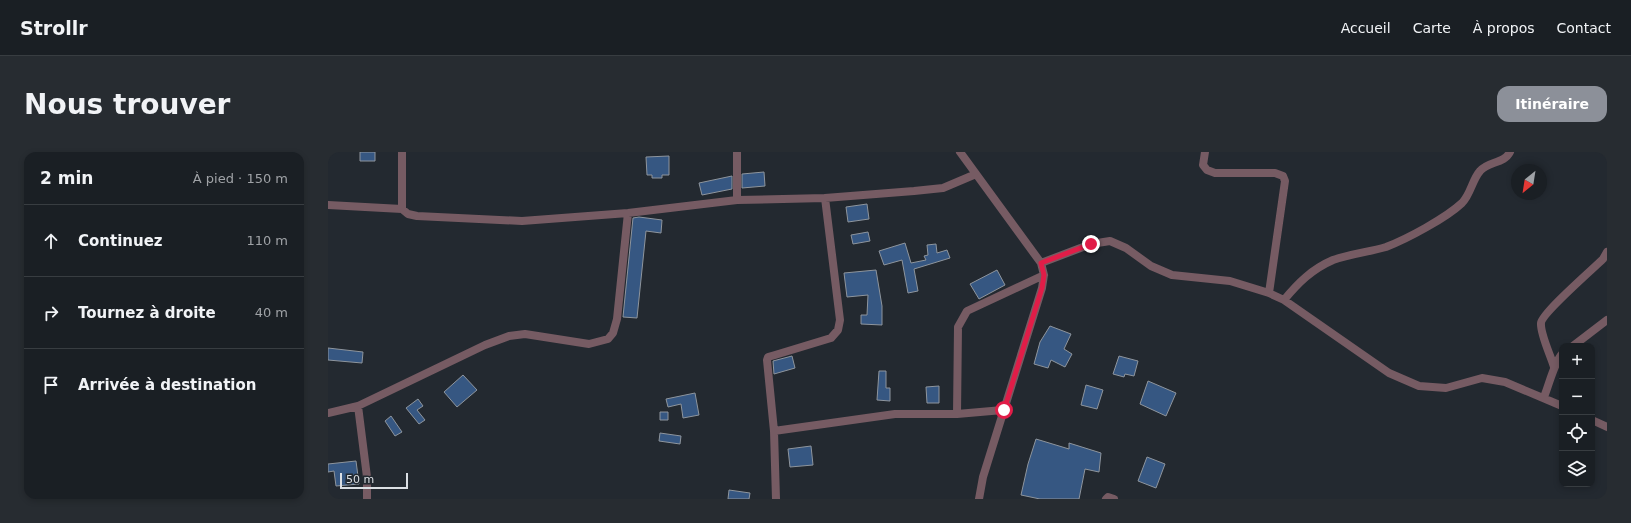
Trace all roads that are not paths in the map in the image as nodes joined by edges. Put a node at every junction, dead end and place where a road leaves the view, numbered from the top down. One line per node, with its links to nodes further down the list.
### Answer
1 (402, 152): 10 (street)
2 (737, 152): 8 (street)
3 (960, 152): 6 (street)
4 (1206, 152): 15 (street)
5 (1510, 152): 16 (street)
6 (976, 174): 7 (street); 13 (street)
7 (825, 198): 8 (street); 29 (street)
8 (737, 200): 11 (street)
9 (328, 205): 10 (street)
10 (402, 209): 11 (street)
11 (628, 213): 23 (street)
12 (1607, 252): 20 (street)
13 (1041, 263): 14 (street); 15 (street)
14 (1044, 275): 24 (street); 26 (street)
15 (1269, 293): 16 (street)
16 (1284, 300): 21 (street)
17 (1607, 320): 18 (street)
18 (1577, 343)
19 (1559, 358): 20 (street)
20 (1554, 367): 21 (street)
21 (1544, 397): 22 (street)
22 (1559, 404)
23 (358, 406): 25 (street); 30 (street)
24 (1004, 410): 26 (street); 32 (street)
25 (328, 413)
26 (957, 414): 29 (street)
27 (1595, 421): 28 (street)
28 (1607, 427)
29 (774, 431): 31 (street)
30 (367, 499)
31 (776, 499)
32 (979, 499)
33 (1106, 499): 34 (street)
34 (1114, 499)

